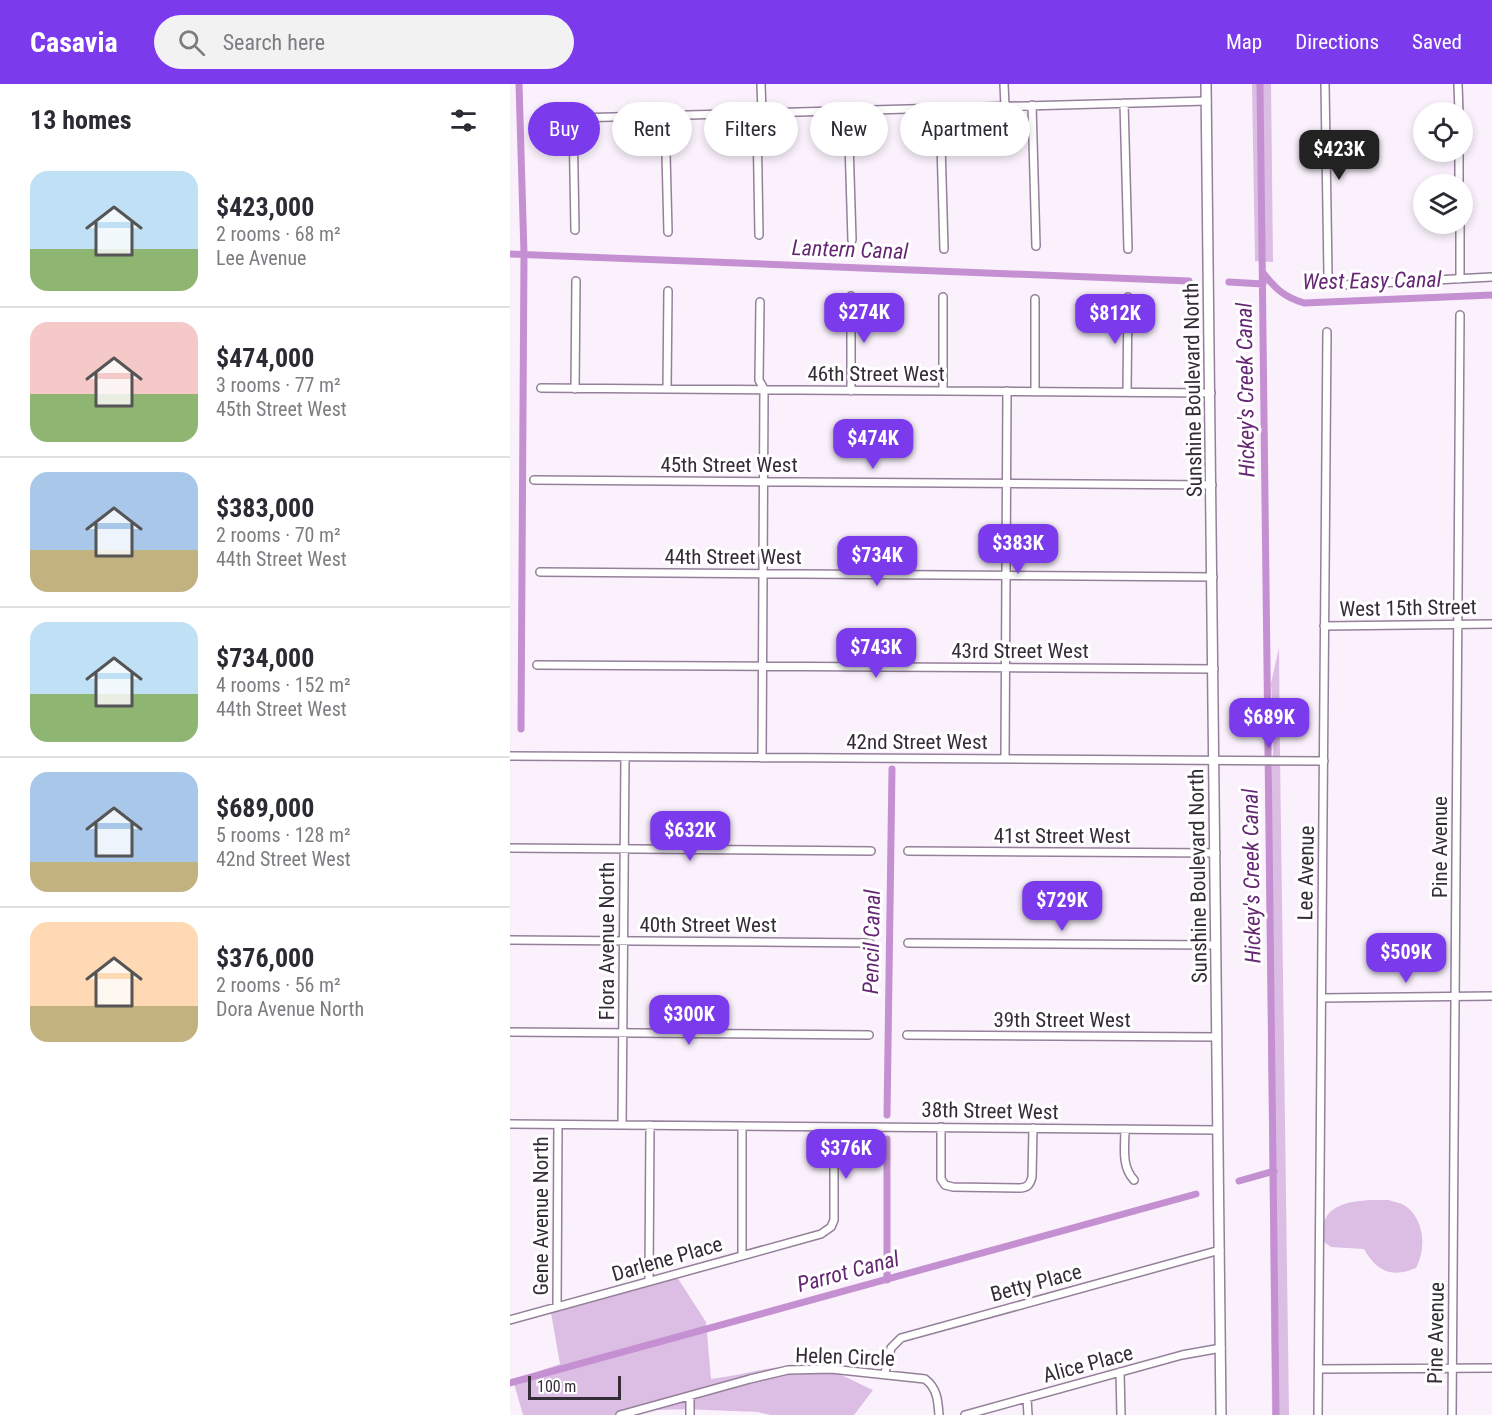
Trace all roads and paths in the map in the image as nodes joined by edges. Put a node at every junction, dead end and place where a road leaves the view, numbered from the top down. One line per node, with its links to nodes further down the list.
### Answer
1 (761, 84): 7 (street)
2 (1004, 84): 8 (street)
3 (1206, 84): 6 (street, Sunshine Boulevard North)
4 (1325, 84): 26 (street)
5 (1458, 84): 9 (street)
6 (1207, 101): 10 (street); 45 (street, Sunshine Boulevard North)
7 (762, 102)
8 (1005, 102)
9 (1459, 102)
10 (1124, 103): 11 (street); 24 (street)
11 (1032, 105): 22 (street)
12 (574, 156): 17 (street)
13 (665, 156): 18 (street)
14 (758, 156): 20 (street)
15 (849, 156): 21 (street)
16 (941, 156): 23 (street)
17 (575, 230)
18 (668, 232)
19 (1460, 234): 26 (street)
20 (759, 236)
21 (852, 240)
22 (1036, 246)
23 (944, 249)
24 (1128, 249)
25 (1492, 278): 26 (street)
26 (1460, 279)
27 (576, 281): 37 (street)
28 (668, 291): 38 (street)
29 (851, 296): 40 (street)
30 (944, 297): 41 (street)
31 (1128, 297): 44 (street)
32 (1035, 299): 43 (street)
33 (759, 302): 39 (street)
34 (1461, 315): 54 (street, Pine Avenue)
35 (1327, 332): 56 (street, Lee Avenue)
36 (541, 388): 37 (street, 46th Street West)
37 (575, 389): 38 (street, 46th Street West)
38 (667, 389): 39 (street, 46th Street West)
39 (764, 390): 40 (street, 46th Street West); 47 (street)
40 (851, 391): 41 (street, 46th Street West)
41 (943, 391): 42 (street, 46th Street West)
42 (1007, 392): 43 (street, 46th Street West); 48 (street)
43 (1035, 392): 44 (street, 46th Street West)
44 (1127, 392): 45 (street, 46th Street West)
45 (1211, 393): 49 (street, Sunshine Boulevard North)
46 (534, 480): 47 (street, 45th Street West)
47 (764, 482): 48 (street, 45th Street West); 51 (street)
48 (1006, 484): 49 (street, 45th Street West); 52 (street)
49 (1212, 485): 53 (street, Sunshine Boulevard North)
50 (540, 573): 51 (street, 44th Street West)
51 (763, 574): 52 (street, 44th Street West); 58 (street)
52 (1006, 576): 53 (street, 44th Street West); 59 (street)
53 (1213, 577): 60 (street, Sunshine Boulevard North)
54 (1458, 624): 55 (street, West 15th Street); 56 (street, West 15th Street); 77 (street, Pine Avenue)
55 (1492, 624)
56 (1324, 626): 66 (street, Lee Avenue)
57 (537, 665): 58 (street, 43rd Street West)
58 (762, 666): 59 (street, 43rd Street West); 63 (street)
59 (1005, 668): 60 (street, 43rd Street West); 64 (street)
60 (1214, 669): 65 (street, Sunshine Boulevard North)
61 (510, 756): 62 (street, 42nd Street West)
62 (625, 757): 63 (street, 42nd Street West); 68 (street, Flora Avenue North)
63 (762, 758): 64 (street, 42nd Street West)
64 (1005, 759): 65 (street, 42nd Street West)
65 (1215, 761): 66 (street, 42nd Street West); 71 (street, Sunshine Boulevard North)
66 (1324, 761): 79 (street, Lee Avenue)
67 (510, 848): 68 (street)
68 (624, 849): 69 (street); 73 (street, Flora Avenue North)
69 (871, 851)
70 (908, 851): 71 (street, 41st Street West)
71 (1216, 853): 76 (street, Sunshine Boulevard North)
72 (510, 940): 73 (street, 40th Street West)
73 (623, 941): 74 (street, 40th Street West); 81 (street, Flora Avenue North)
74 (870, 943)
75 (908, 943): 76 (street)
76 (1216, 945): 84 (street, Sunshine Boulevard North)
77 (1456, 996): 78 (street); 79 (street); 102 (street, Pine Avenue)
78 (1492, 996)
79 (1322, 998): 104 (street, Lee Avenue)
80 (510, 1032): 81 (street)
81 (623, 1033): 82 (street); 87 (street, Flora Avenue North)
82 (869, 1035)
83 (907, 1035): 84 (street, 39th Street West)
84 (1217, 1037): 94 (street, Sunshine Boulevard North)
85 (510, 1125): 86 (street, 38th Street West)
86 (558, 1125): 87 (street, 38th Street West); 99 (street, Gene Avenue North)
87 (622, 1125): 88 (street, 38th Street West)
88 (650, 1125): 89 (street, 38th Street West); 98 (street)
89 (742, 1126): 90 (street, 38th Street West); 97 (street)
90 (834, 1126): 91 (street, 38th Street West); 97 (street, Darlene Place)
91 (941, 1127): 92 (street, 38th Street West); 92 (street)
92 (1033, 1128): 93 (street, 38th Street West)
93 (1125, 1129): 94 (street, 38th Street West); 95 (street)
94 (1218, 1130): 96 (street, Sunshine Boulevard North)
95 (1134, 1180)
96 (1220, 1250): 101 (street, Sunshine Boulevard North); 106 (street, Betty Place)
97 (741, 1256): 98 (street, Darlene Place)
98 (649, 1281): 99 (street, Darlene Place)
99 (557, 1306): 100 (street, Darlene Place)
100 (510, 1320)
101 (1221, 1348): 105 (street, Alice Place); 115 (street, Sunshine Boulevard North)
102 (1452, 1368): 103 (street); 104 (street); 117 (street, Pine Avenue)
103 (1492, 1368)
104 (1319, 1369): 116 (street, Lee Avenue)
105 (1120, 1372): 108 (street, Alice Place); 114 (street)
106 (885, 1373): 107 (street, Helen Circle); 111 (street, Helen Circle)
107 (690, 1396): 109 (street, Helen Circle); 110 (street)
108 (1027, 1398): 112 (street, Alice Place); 113 (street)
109 (620, 1415)
110 (690, 1415)
111 (939, 1415)
112 (965, 1415)
113 (1028, 1415)
114 (1121, 1415)
115 (1221, 1415)
116 (1318, 1415)
117 (1452, 1415)

